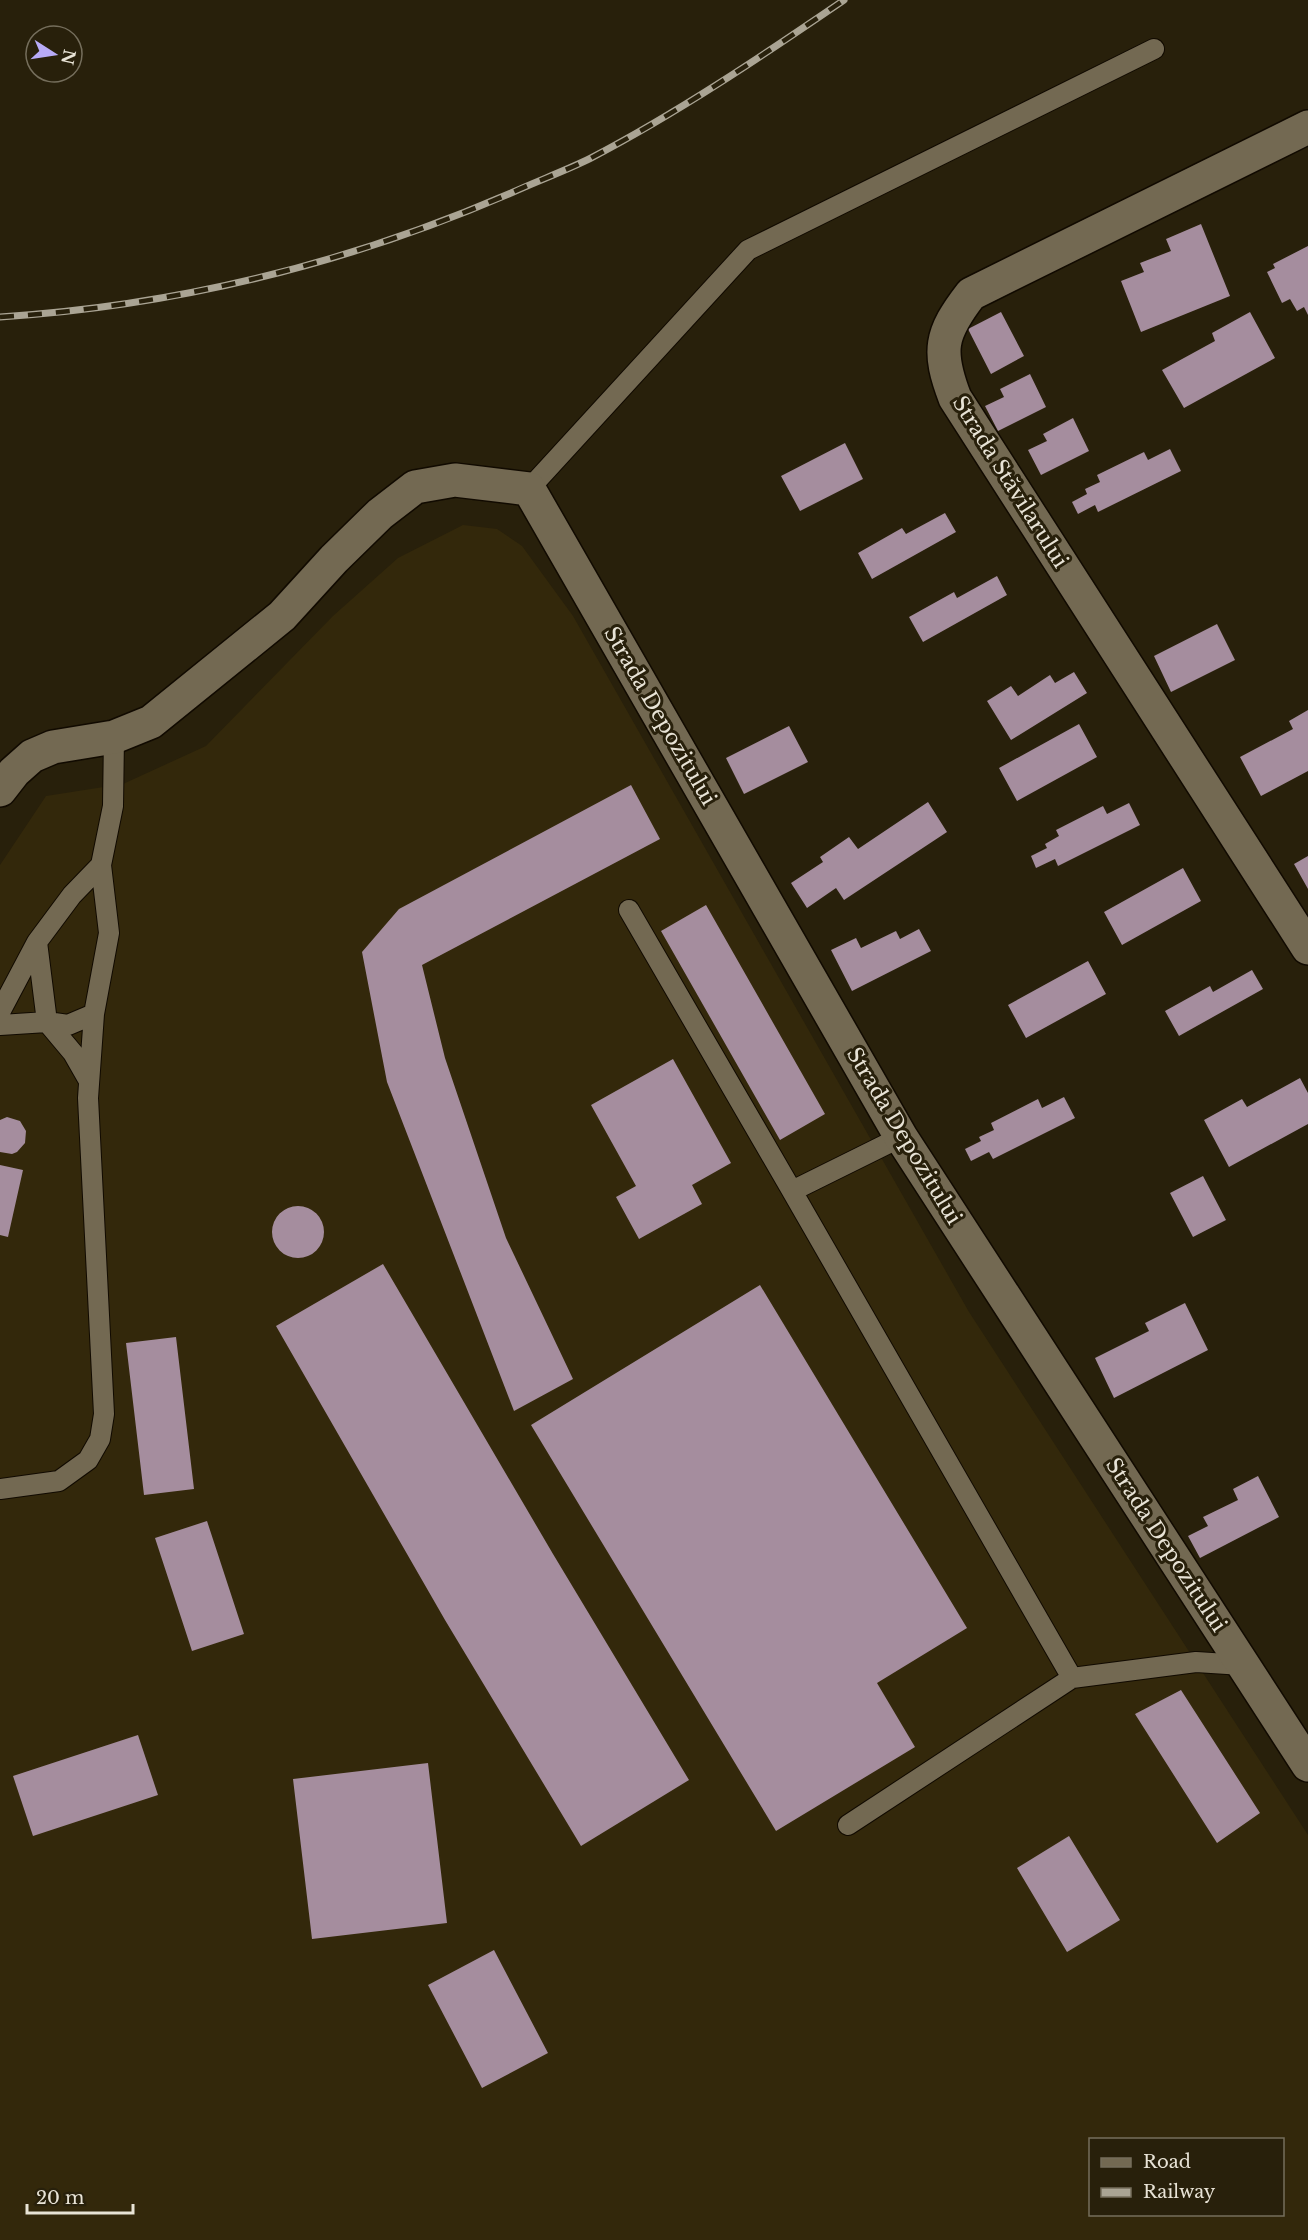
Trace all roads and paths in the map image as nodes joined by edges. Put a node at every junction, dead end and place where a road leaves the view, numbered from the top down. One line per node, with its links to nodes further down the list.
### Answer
1 (1154, 49): 3 (lane)
2 (1308, 127): 9 (street, Strada Stăvilarului)
3 (529, 489): 4 (street); 15 (street, Strada Depozitului)
4 (114, 737): 5 (street); 6 (lane)
5 (0, 790)
6 (101, 865): 8 (lane); 11 (lane)
7 (629, 910): 16 (lane)
8 (37, 942): 10 (lane); 12 (lane)
9 (1308, 948)
10 (0, 1012)
11 (94, 1014): 12 (lane); 14 (lane)
12 (47, 1022): 13 (lane); 14 (lane)
13 (0, 1025)
14 (89, 1081): 17 (lane)
15 (901, 1137): 16 (lane); 18 (street, Strada Depozitului)
16 (792, 1191): 19 (lane)
17 (0, 1489)
18 (1243, 1665): 19 (lane); 20 (street, Strada Depozitului)
19 (1072, 1678): 21 (lane)
20 (1308, 1765)
21 (848, 1825)

